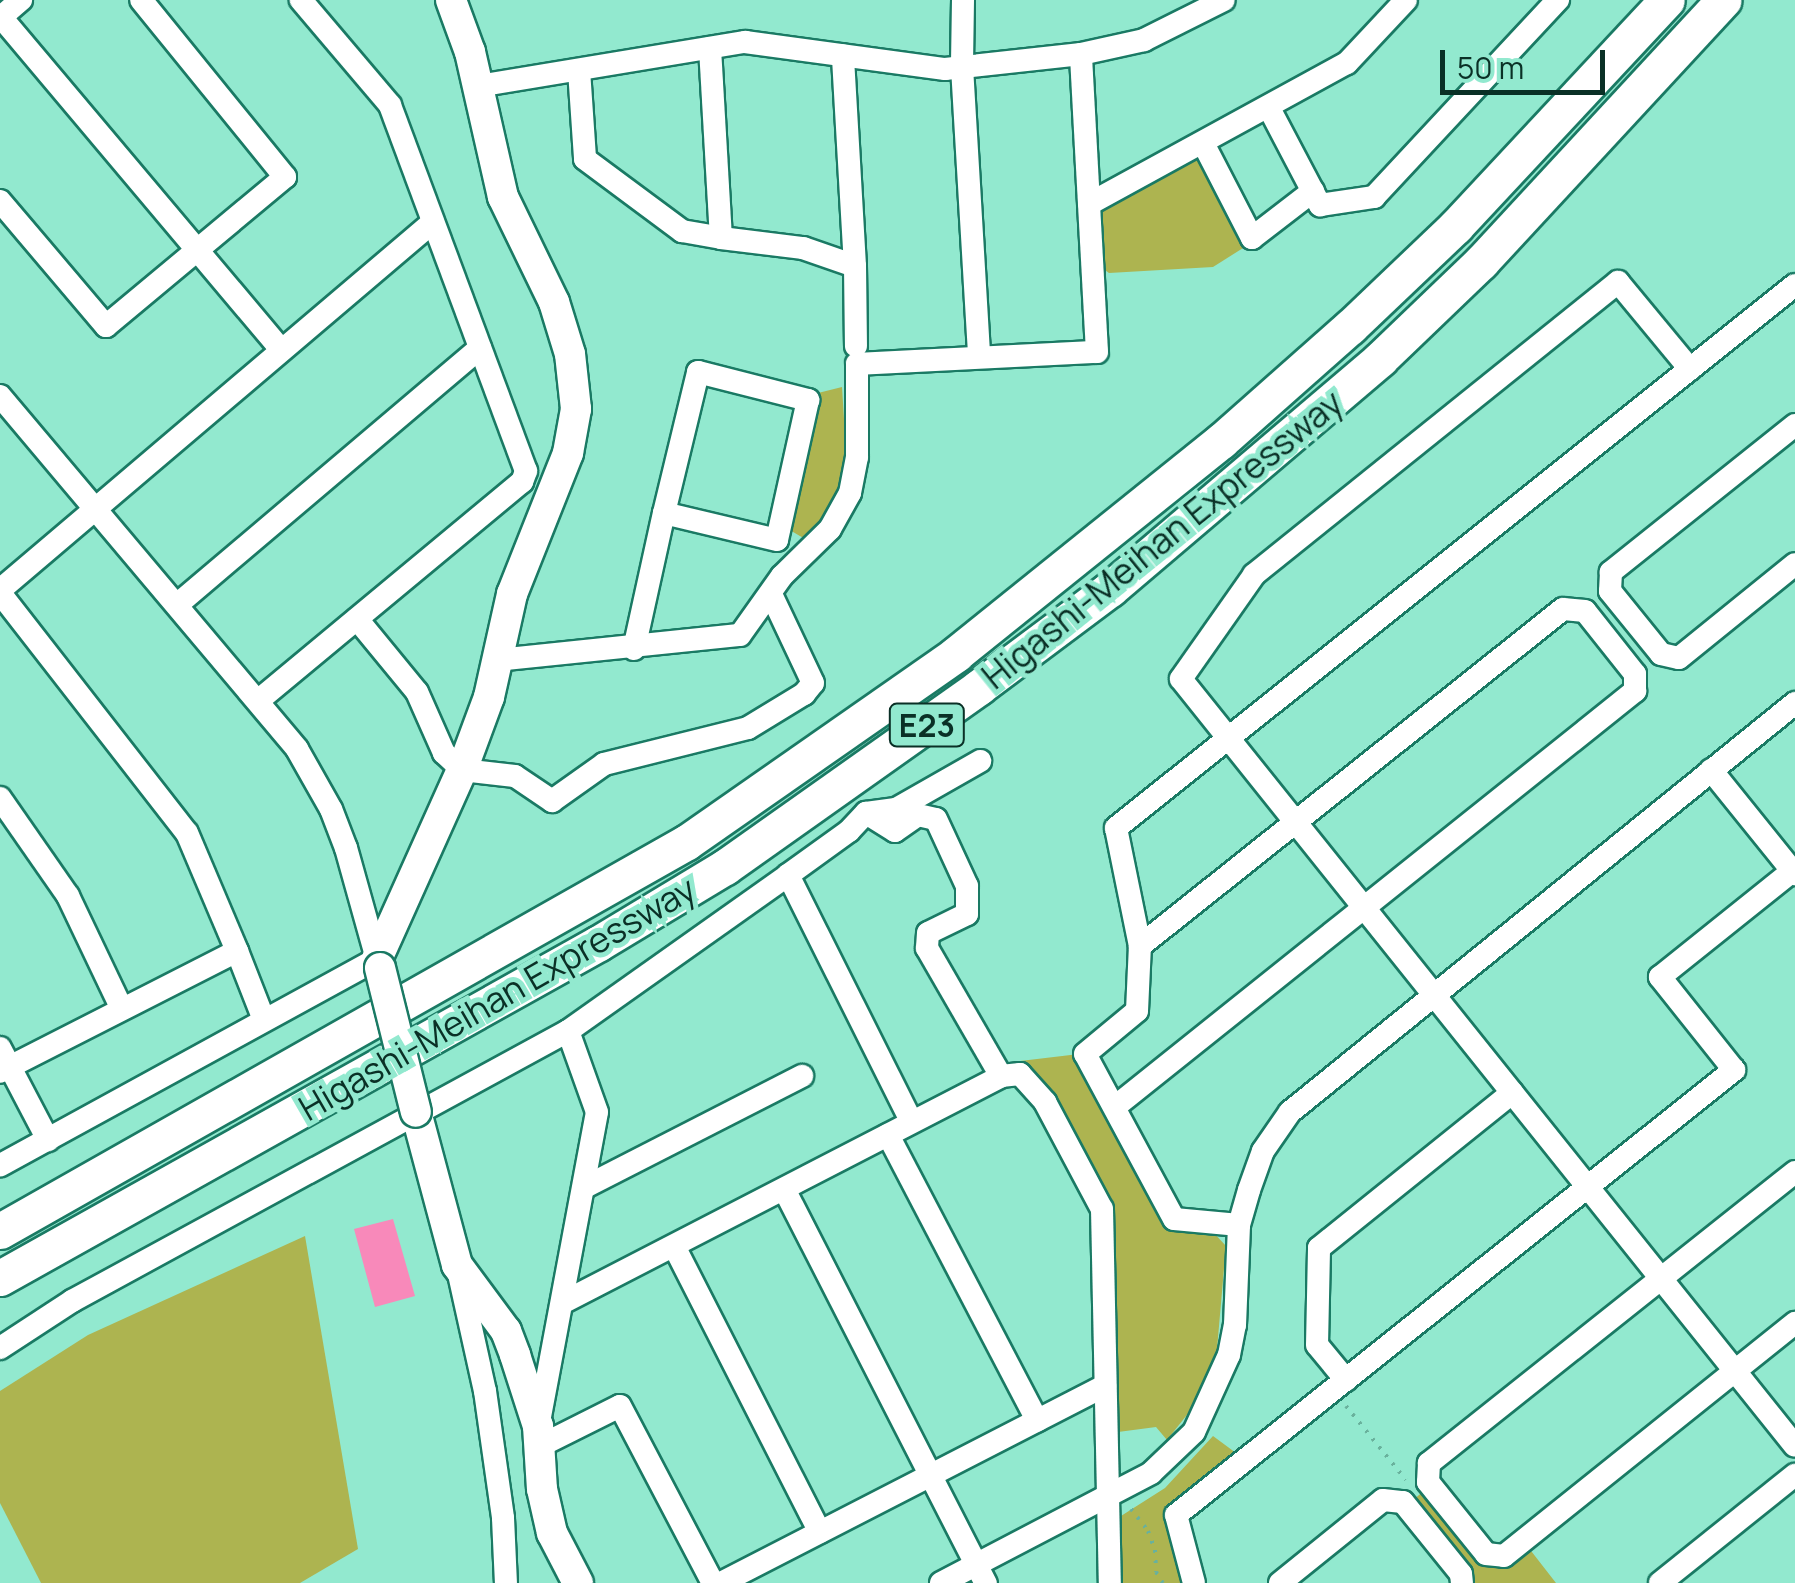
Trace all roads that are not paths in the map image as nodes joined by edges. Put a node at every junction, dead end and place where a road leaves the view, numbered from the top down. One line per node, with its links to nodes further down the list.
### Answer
1 (21, 0): 11 (street)
2 (142, 0): 25 (street)
3 (300, 0): 23 (street)
4 (451, 0): 17 (main road)
5 (963, 0): 15 (street)
6 (1224, 0): 13 (street)
7 (1406, 0): 18 (street)
8 (1668, 0): 82 (highway, Higashi-Meihan Expressway / E23)
9 (1724, 0): 85 (highway, Higashi-Meihan Expressway / E23)
10 (1552, 2): 20 (street)
11 (0, 17): 25 (street)
12 (710, 48): 14 (street); 16 (street); 24 (street)
13 (1081, 54): 15 (street); 22 (street)
14 (843, 55): 15 (street); 26 (street)
15 (962, 67): 31 (street)
16 (578, 70): 17 (street); 24 (street)
17 (478, 86): 46 (main road)
18 (1269, 108): 19 (street); 20 (street)
19 (1203, 143): 20 (street); 22 (street)
20 (1313, 191)
21 (0, 201): 25 (street)
22 (1089, 204): 31 (street)
23 (432, 222): 29 (street); 30 (street)
24 (722, 238): 26 (street)
25 (198, 251): 30 (street)
26 (855, 266): 28 (street)
27 (1795, 285): 32 (street)
28 (856, 346)
29 (480, 348): 41 (street); 43 (street)
30 (280, 349): 35 (street)
31 (979, 358): 40 (street)
32 (1690, 369): 50 (street); 50 (street)
33 (4, 409): 35 (street)
34 (1795, 425): 39 (street)
35 (95, 507): 38 (street); 41 (street)
36 (664, 513): 36 (street); 44 (street)
37 (1795, 564): 45 (street)
38 (0, 591): 61 (street)
39 (1610, 591): 42 (street); 45 (street)
40 (771, 594): 44 (street); 52 (street)
41 (178, 604): 48 (street)
42 (1585, 611): 47 (street); 56 (street)
43 (357, 619): 48 (street); 52 (street)
44 (634, 648): 46 (street)
45 (1661, 654): 47 (street)
46 (497, 660): 52 (main road)
47 (1635, 674): 59 (street)
48 (259, 700): 62 (street)
49 (1795, 703): 53 (street)
50 (1228, 739): 56 (street); 60 (street)
51 (980, 761): 55 (street)
52 (462, 770): 62 (main road)
53 (1711, 770): 57 (street); 63 (street)
54 (0, 798): 64 (street)
55 (866, 813): 58 (street); 69 (street)
56 (1297, 823): 59 (street); 60 (street)
57 (1794, 871): 78 (street)
58 (788, 875): 66 (street); 73 (street)
59 (1365, 908): 63 (street); 71 (street)
60 (1140, 946): 71 (street)
61 (237, 951): 64 (street); 65 (street)
62 (378, 963): 65 (street); 72 (main road, bridge)
63 (1432, 994): 70 (street); 81 (street)
64 (122, 1009): 67 (street)
65 (264, 1020): 75 (street)
66 (568, 1031): 72 (street); 79 (street)
67 (3, 1062): 75 (street)
68 (802, 1076): 79 (street)
69 (1001, 1076): 73 (street); 91 (street)
70 (1512, 1093): 78 (street); 92 (street)
71 (1116, 1106): 81 (street)
72 (416, 1112): 84 (main road); 89 (street)
73 (911, 1121): 74 (street)
74 (888, 1135): 80 (street); 93 (street)
75 (48, 1140): 76 (street)
76 (0, 1165)
77 (1795, 1172): 86 (street)
78 (1588, 1186): 86 (street); 92 (street)
79 (584, 1187): 87 (street)
80 (784, 1189): 83 (street); 96 (street)
81 (1239, 1225): 98 (street)
82 (0, 1230)
83 (674, 1246): 87 (street); 99 (street)
84 (457, 1266): 94 (main road); 101 (street)
85 (0, 1278)
86 (1662, 1279): 90 (street); 90 (street)
87 (562, 1302): 94 (street)
88 (1795, 1323): 90 (street)
89 (0, 1348)
90 (1735, 1372): 95 (street)
91 (1105, 1386): 93 (street); 98 (street)
92 (1339, 1386): 107 (street)
93 (1037, 1420): 96 (street)
94 (539, 1436): 102 (main road); 103 (street)
95 (1795, 1446)
96 (932, 1476): 99 (street); 100 (street)
97 (1795, 1476): 110 (street)
98 (1110, 1496): 100 (street); 106 (street)
99 (820, 1532): 104 (street)
100 (982, 1574): 105 (street)
101 (506, 1583)
102 (578, 1583)
103 (713, 1583)
104 (722, 1583)
105 (941, 1583)
106 (1110, 1583)
107 (1194, 1583)
108 (1280, 1583): 109 (street)
109 (1462, 1583)
110 (1660, 1583)

